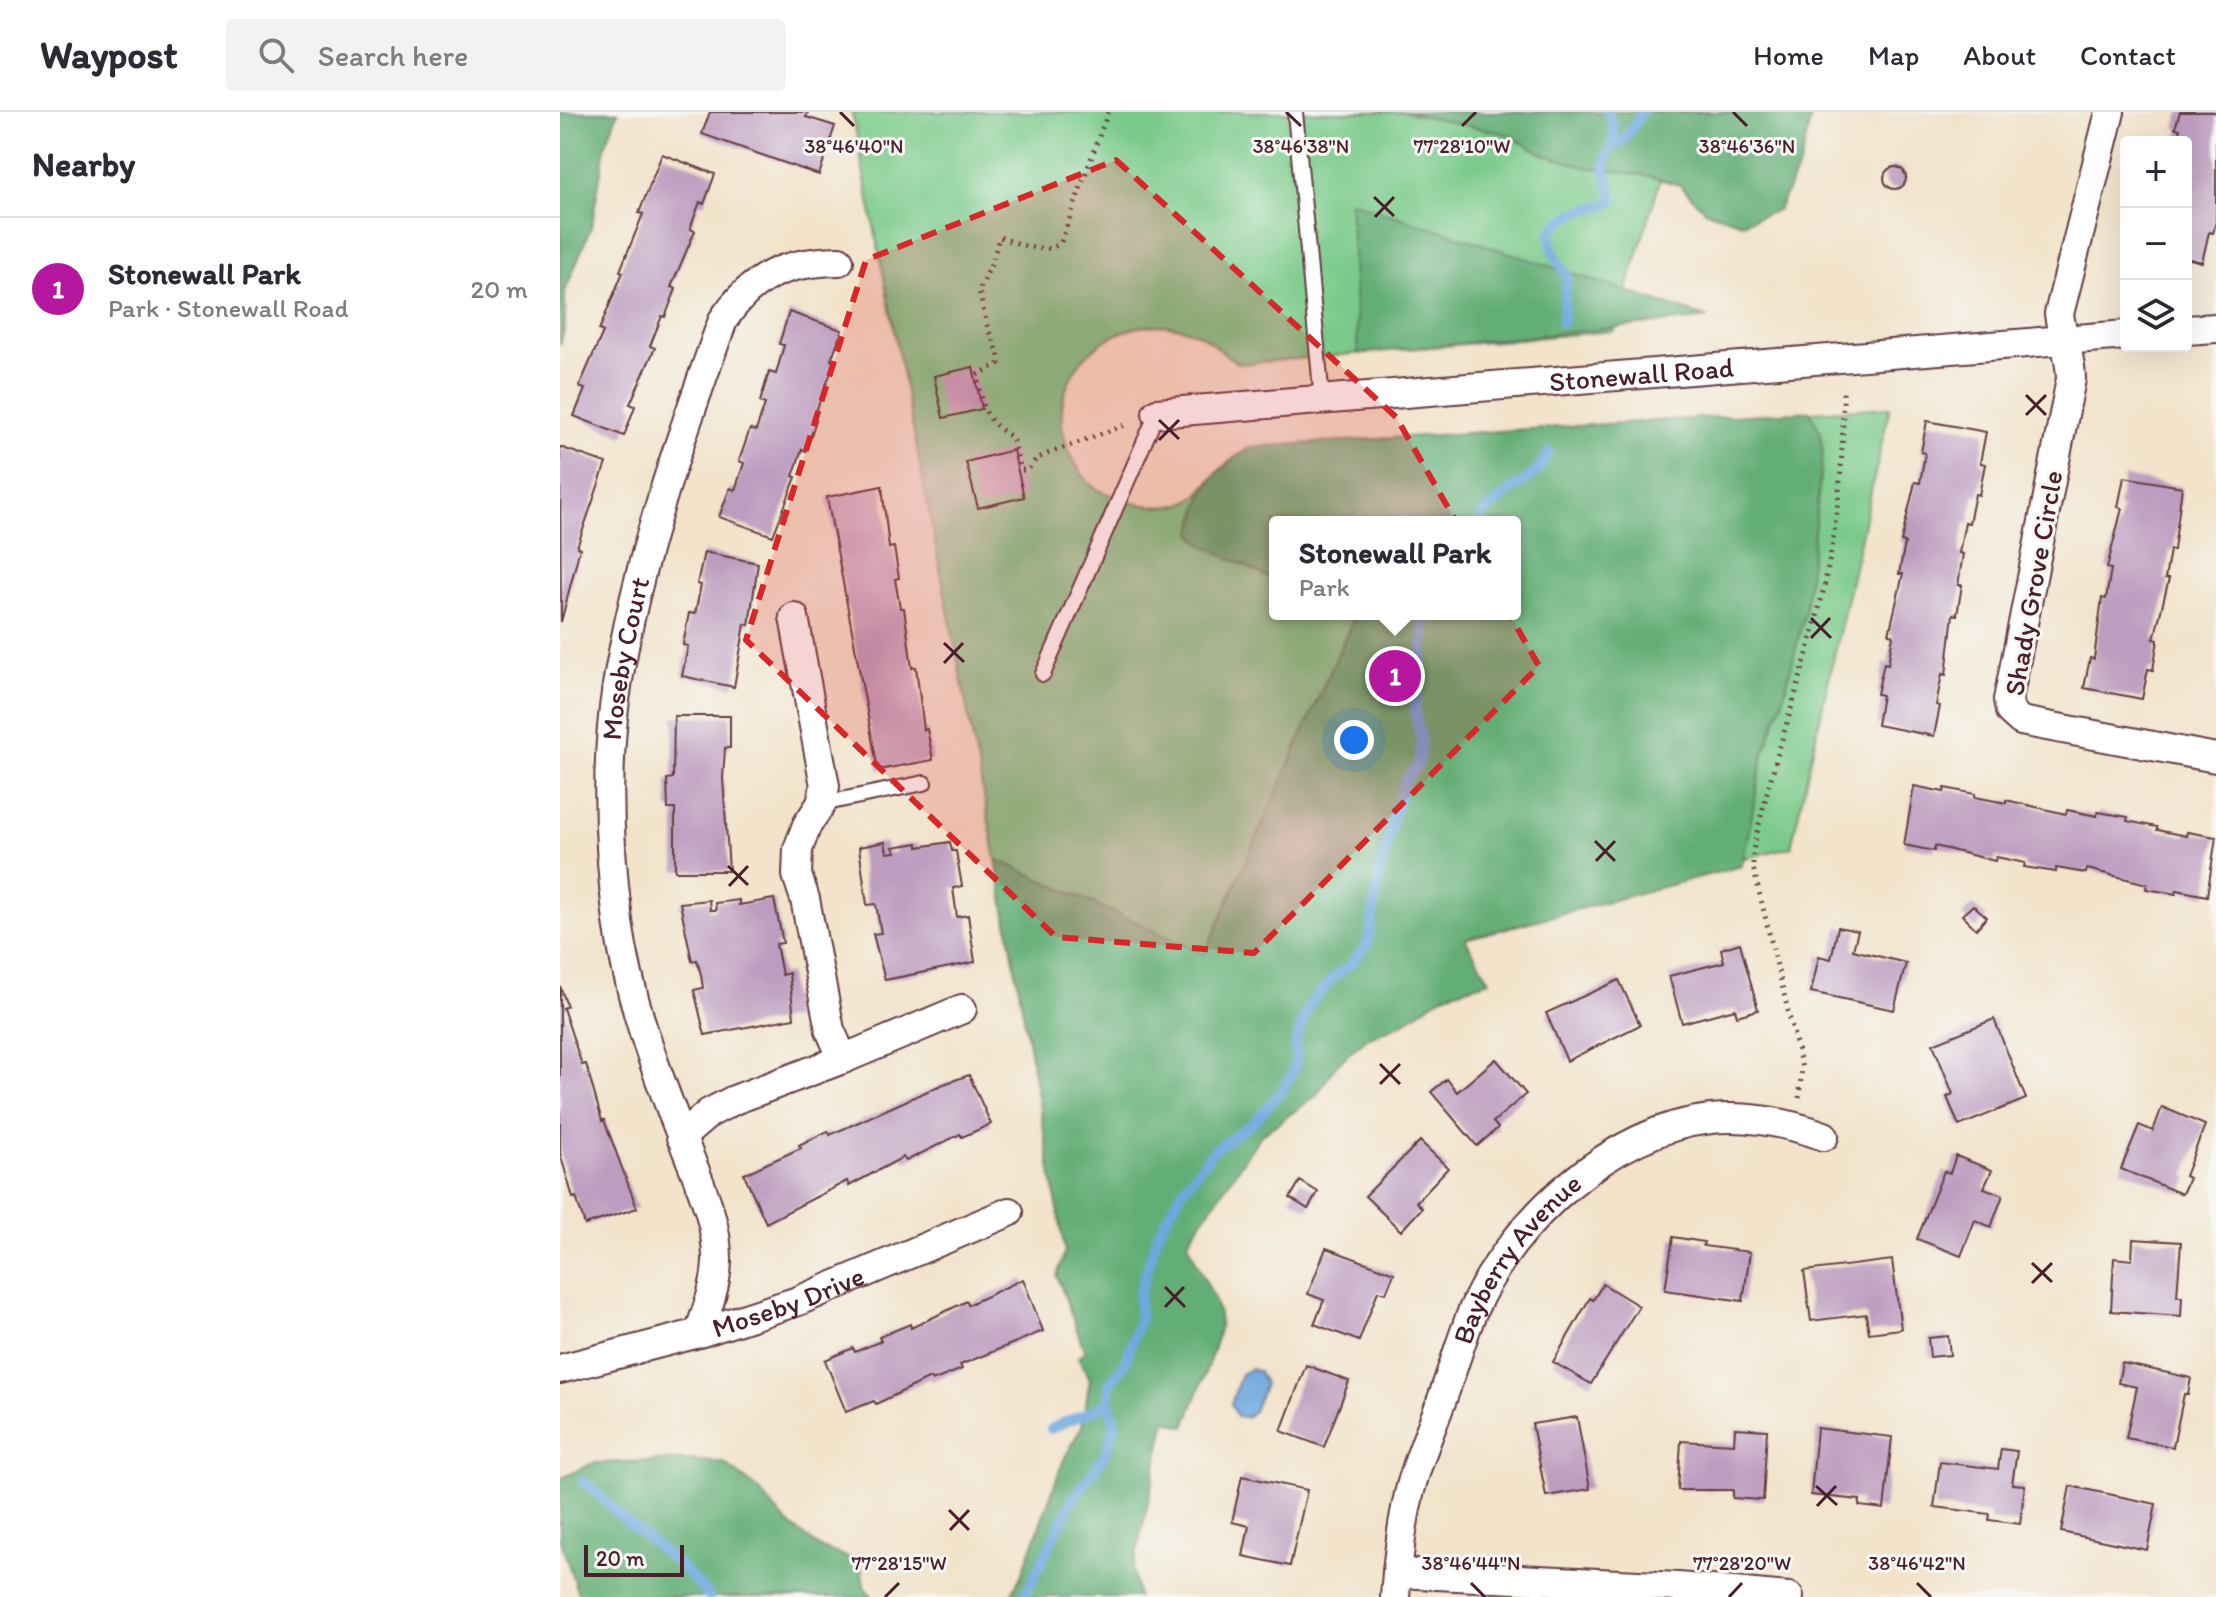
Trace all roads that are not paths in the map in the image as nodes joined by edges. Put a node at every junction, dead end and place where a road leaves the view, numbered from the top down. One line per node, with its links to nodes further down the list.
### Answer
1 (1295, 112): 8 (lane)
2 (2110, 112): 7 (street)
3 (839, 261): 18 (street, Moseby Court)
4 (2216, 328): 5 (street)
5 (2192, 330)
6 (2120, 335): 7 (street, Stonewall Road)
7 (2065, 340): 8 (street, Stonewall Road); 12 (street, Shady Grove Circle)
8 (1322, 400): 9 (street, Stonewall Road)
9 (1157, 413): 11 (lane)
10 (794, 617): 14 (street)
11 (1043, 674)
12 (2216, 758)
13 (924, 783): 14 (lane)
14 (821, 804): 16 (street)
15 (962, 1009): 16 (street)
16 (843, 1059): 18 (street)
17 (1824, 1136): 22 (street, Bayberry Avenue)
18 (681, 1137): 20 (street, Moseby Court)
19 (1009, 1212): 20 (street, Moseby Drive)
20 (699, 1333): 21 (street, Moseby Drive)
21 (560, 1369)
22 (1396, 1585): 23 (street)
23 (1789, 1597)

